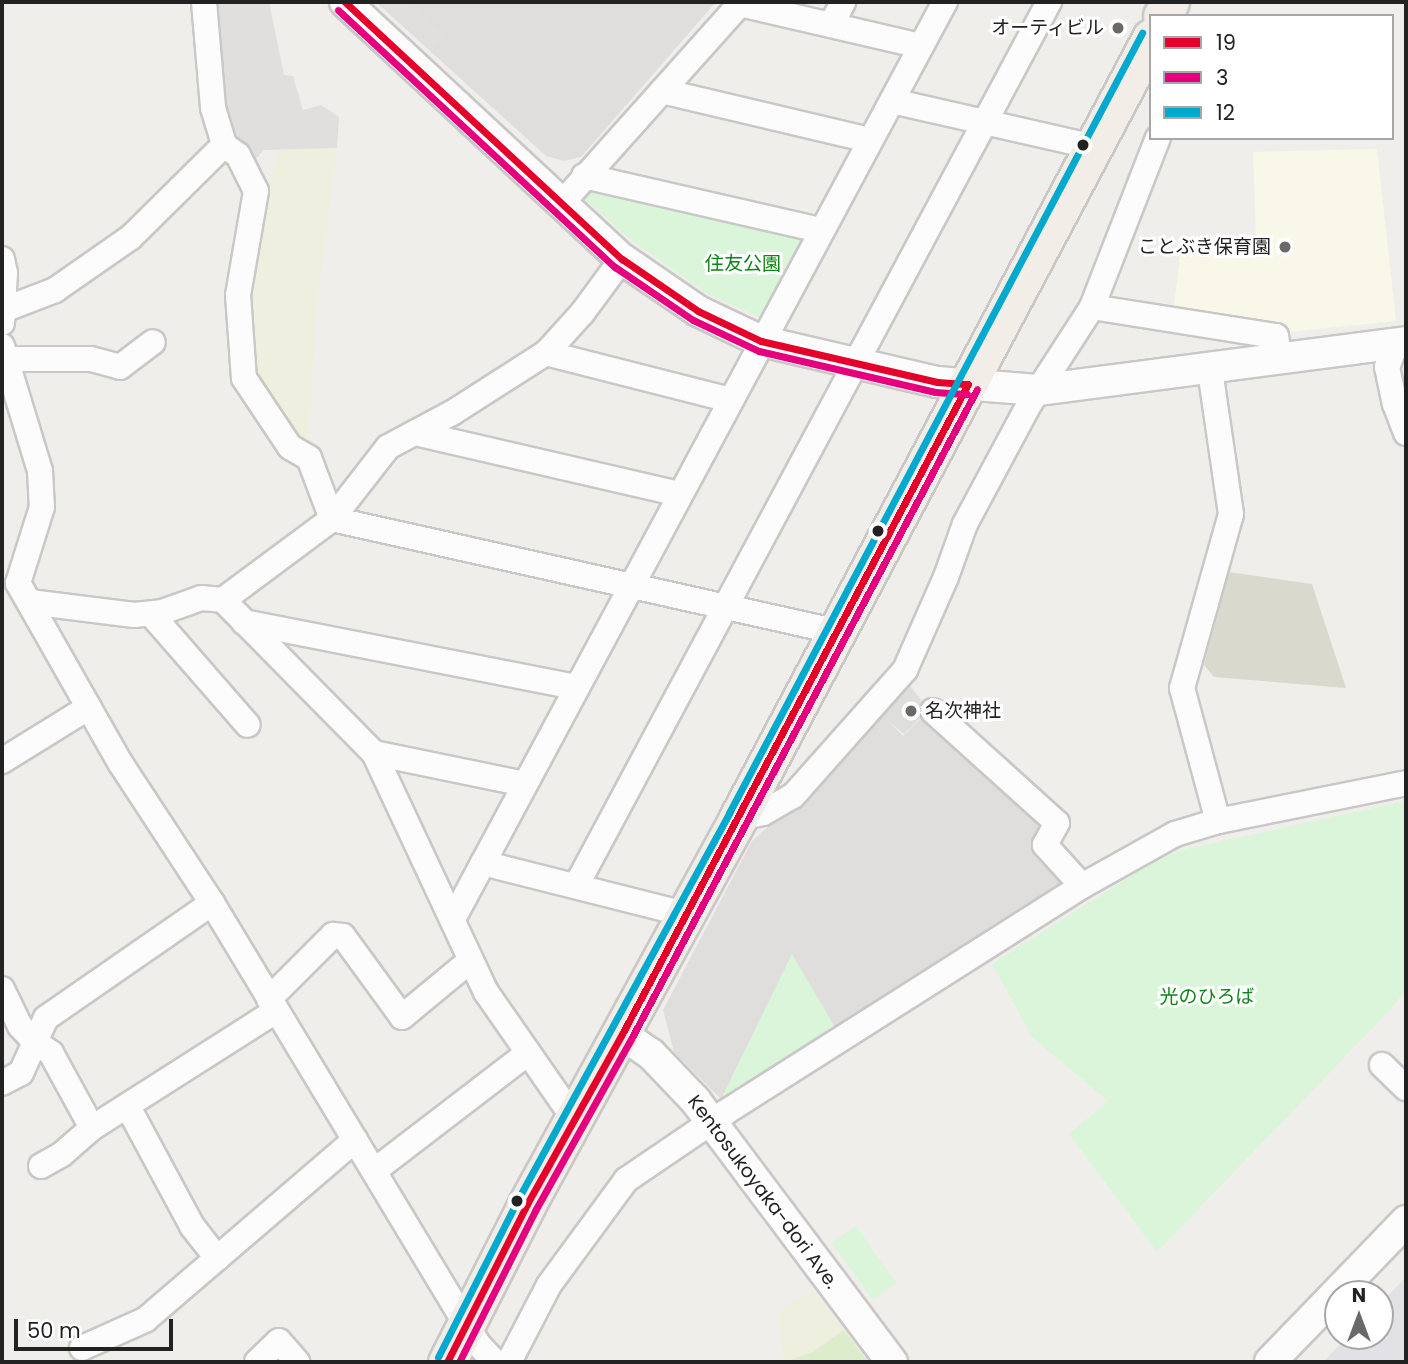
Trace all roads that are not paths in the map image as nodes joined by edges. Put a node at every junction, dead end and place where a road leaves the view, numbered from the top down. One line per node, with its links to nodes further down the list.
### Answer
1 (204, 2): 15 (street)
2 (345, 2): 18 (street)
3 (843, 2): 7 (street)
4 (944, 2): 9 (street)
5 (1049, 2): 12 (street)
6 (741, 3): 7 (street); 10 (street)
7 (831, 25): 9 (street)
8 (1149, 42): 16 (main road)
9 (921, 46): 11 (street)
10 (662, 91): 13 (street); 17 (street)
11 (892, 101): 12 (street); 13 (street)
12 (985, 121): 16 (street); 30 (street)
13 (869, 140): 19 (street)
14 (1157, 140): 22 (street)
15 (224, 145): 23 (street); 39 (street)
16 (1094, 147): 32 (main road)
17 (584, 176): 18 (street); 19 (street)
18 (562, 203): 21 (street)
19 (820, 230): 24 (street)
20 (2, 259): 23 (street)
21 (622, 259): 24 (street); 28 (street)
22 (1092, 307): 29 (street); 33 (street)
23 (3, 316)
24 (761, 341): 30 (street); 34 (street)
25 (153, 342): 27 (street)
26 (1401, 343): 29 (street); 37 (street)
27 (4, 353): 35 (street)
28 (546, 353): 34 (street); 36 (street)
29 (1280, 359): 31 (street)
30 (855, 362): 32 (street); 43 (street)
31 (1210, 370): 33 (street); 56 (street)
32 (968, 384): 33 (street); 46 (main road)
33 (1038, 390): 55 (street)
34 (730, 400): 38 (street)
35 (10, 403): 41 (street)
36 (415, 433): 38 (street); 39 (street)
37 (1406, 433)
38 (679, 494): 40 (street)
39 (332, 519): 40 (street); 42 (street)
40 (631, 586): 43 (street); 47 (street)
41 (16, 591): 44 (street); 48 (street)
42 (223, 600): 44 (street); 45 (street)
43 (723, 608): 46 (street); 58 (street)
44 (151, 614): 50 (street)
45 (244, 622): 47 (street); 51 (street)
46 (834, 631): 55 (main road)
47 (576, 687): 54 (street)
48 (89, 707): 52 (street); 60 (street)
49 (933, 711): 59 (street)
50 (248, 725)
51 (373, 753): 54 (street); 62 (street)
52 (2, 761)
53 (1406, 783): 56 (street)
54 (525, 784): 57 (street)
55 (738, 818): 61 (main road)
56 (1218, 821): 59 (street)
57 (483, 863): 58 (street); 62 (street)
58 (576, 887): 61 (street)
59 (1082, 887): 74 (street)
60 (212, 903): 65 (street); 67 (street)
61 (684, 914): 66 (main road)
62 (453, 919): 63 (street)
63 (471, 960): 65 (street); 68 (street)
64 (2, 989): 67 (street)
65 (272, 1005): 72 (street); 76 (street)
66 (622, 1034): 73 (main road); 74 (street, Kentosukoyaka-dori Ave.)
67 (34, 1041): 70 (street); 75 (street)
68 (528, 1053): 73 (street); 78 (street)
69 (1382, 1065): 71 (street)
70 (2, 1083)
71 (1406, 1086)
72 (128, 1107): 75 (street); 80 (street)
73 (575, 1120): 81 (main road)
74 (712, 1121): 87 (street); 88 (street, Kentosukoyaka-dori Ave.)
75 (92, 1128): 77 (street)
76 (355, 1140): 78 (street); 80 (street)
77 (41, 1166)
78 (373, 1171): 81 (street)
79 (1406, 1221): 89 (street)
80 (217, 1258): 82 (street)
81 (467, 1326): 85 (main road); 86 (street)
82 (82, 1348)
83 (257, 1362): 84 (street)
84 (297, 1362)
85 (447, 1362)
86 (495, 1362)
87 (509, 1362)
88 (892, 1362)
89 (1270, 1362)

